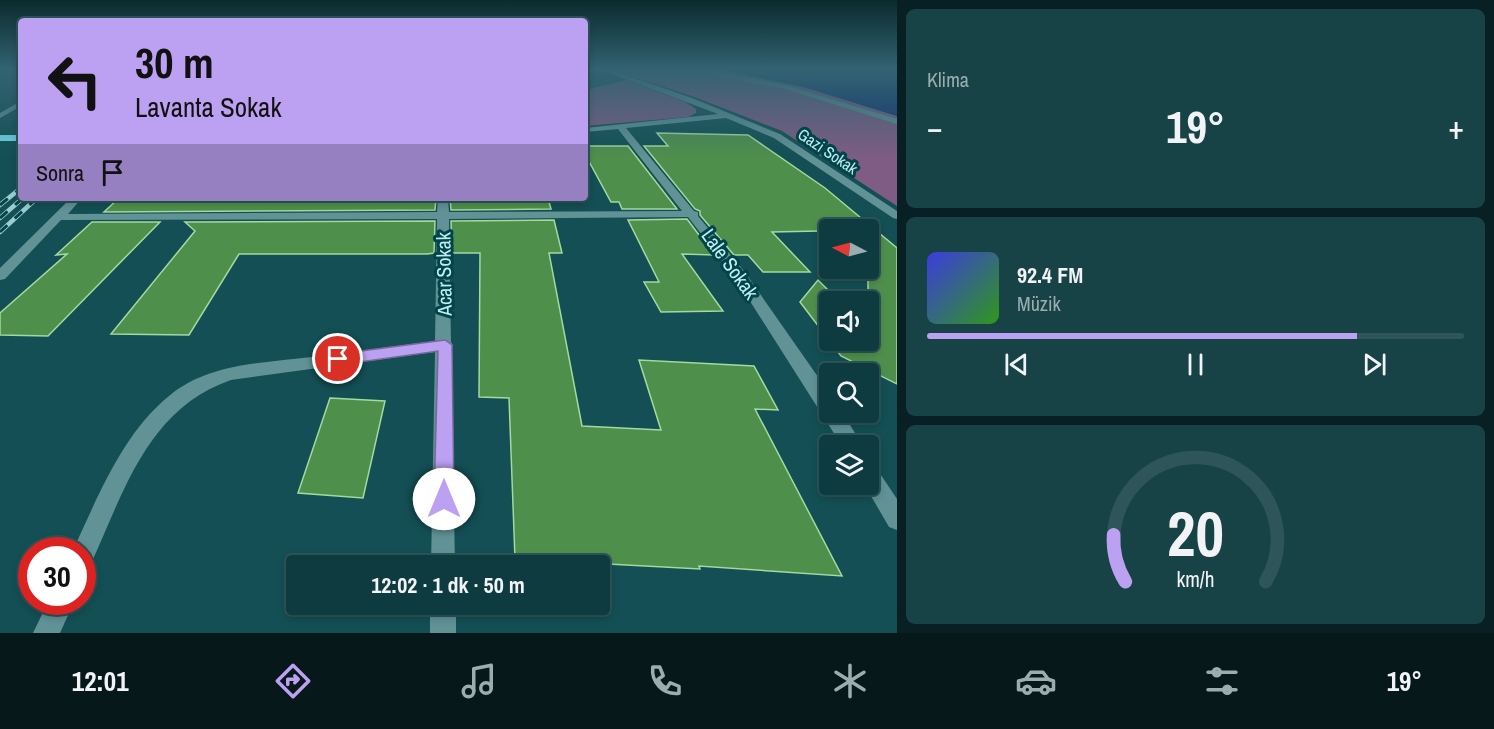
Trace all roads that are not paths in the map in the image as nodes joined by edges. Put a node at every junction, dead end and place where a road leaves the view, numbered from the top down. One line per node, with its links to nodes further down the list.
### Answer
1 (682, 99): 5 (street, Gazi Sokak)
2 (823, 99): 6 (street)
3 (18, 105): 4 (street)
4 (0, 116)
5 (730, 116): 7 (street); 14 (street, Gazi Sokak)
6 (897, 122)
7 (621, 127): 8 (street); 13 (street, Lale Sokak)
8 (588, 130)
9 (0, 138): 10 (main road)
10 (18, 138)
11 (74, 201): 15 (street)
12 (443, 207): 13 (street); 15 (street); 17 (street, Acar Sokak)
13 (693, 214): 18 (street, Lale Sokak)
14 (897, 216)
15 (59, 217): 16 (street)
16 (0, 276)
17 (445, 345): 21 (street); 22 (street, Acar Sokak)
18 (819, 393)
19 (879, 490): 20 (street)
20 (897, 519)
21 (93, 537)
22 (443, 555)
23 (55, 615): 25 (street)
24 (443, 615): 26 (street)
25 (46, 633)
26 (443, 633)

